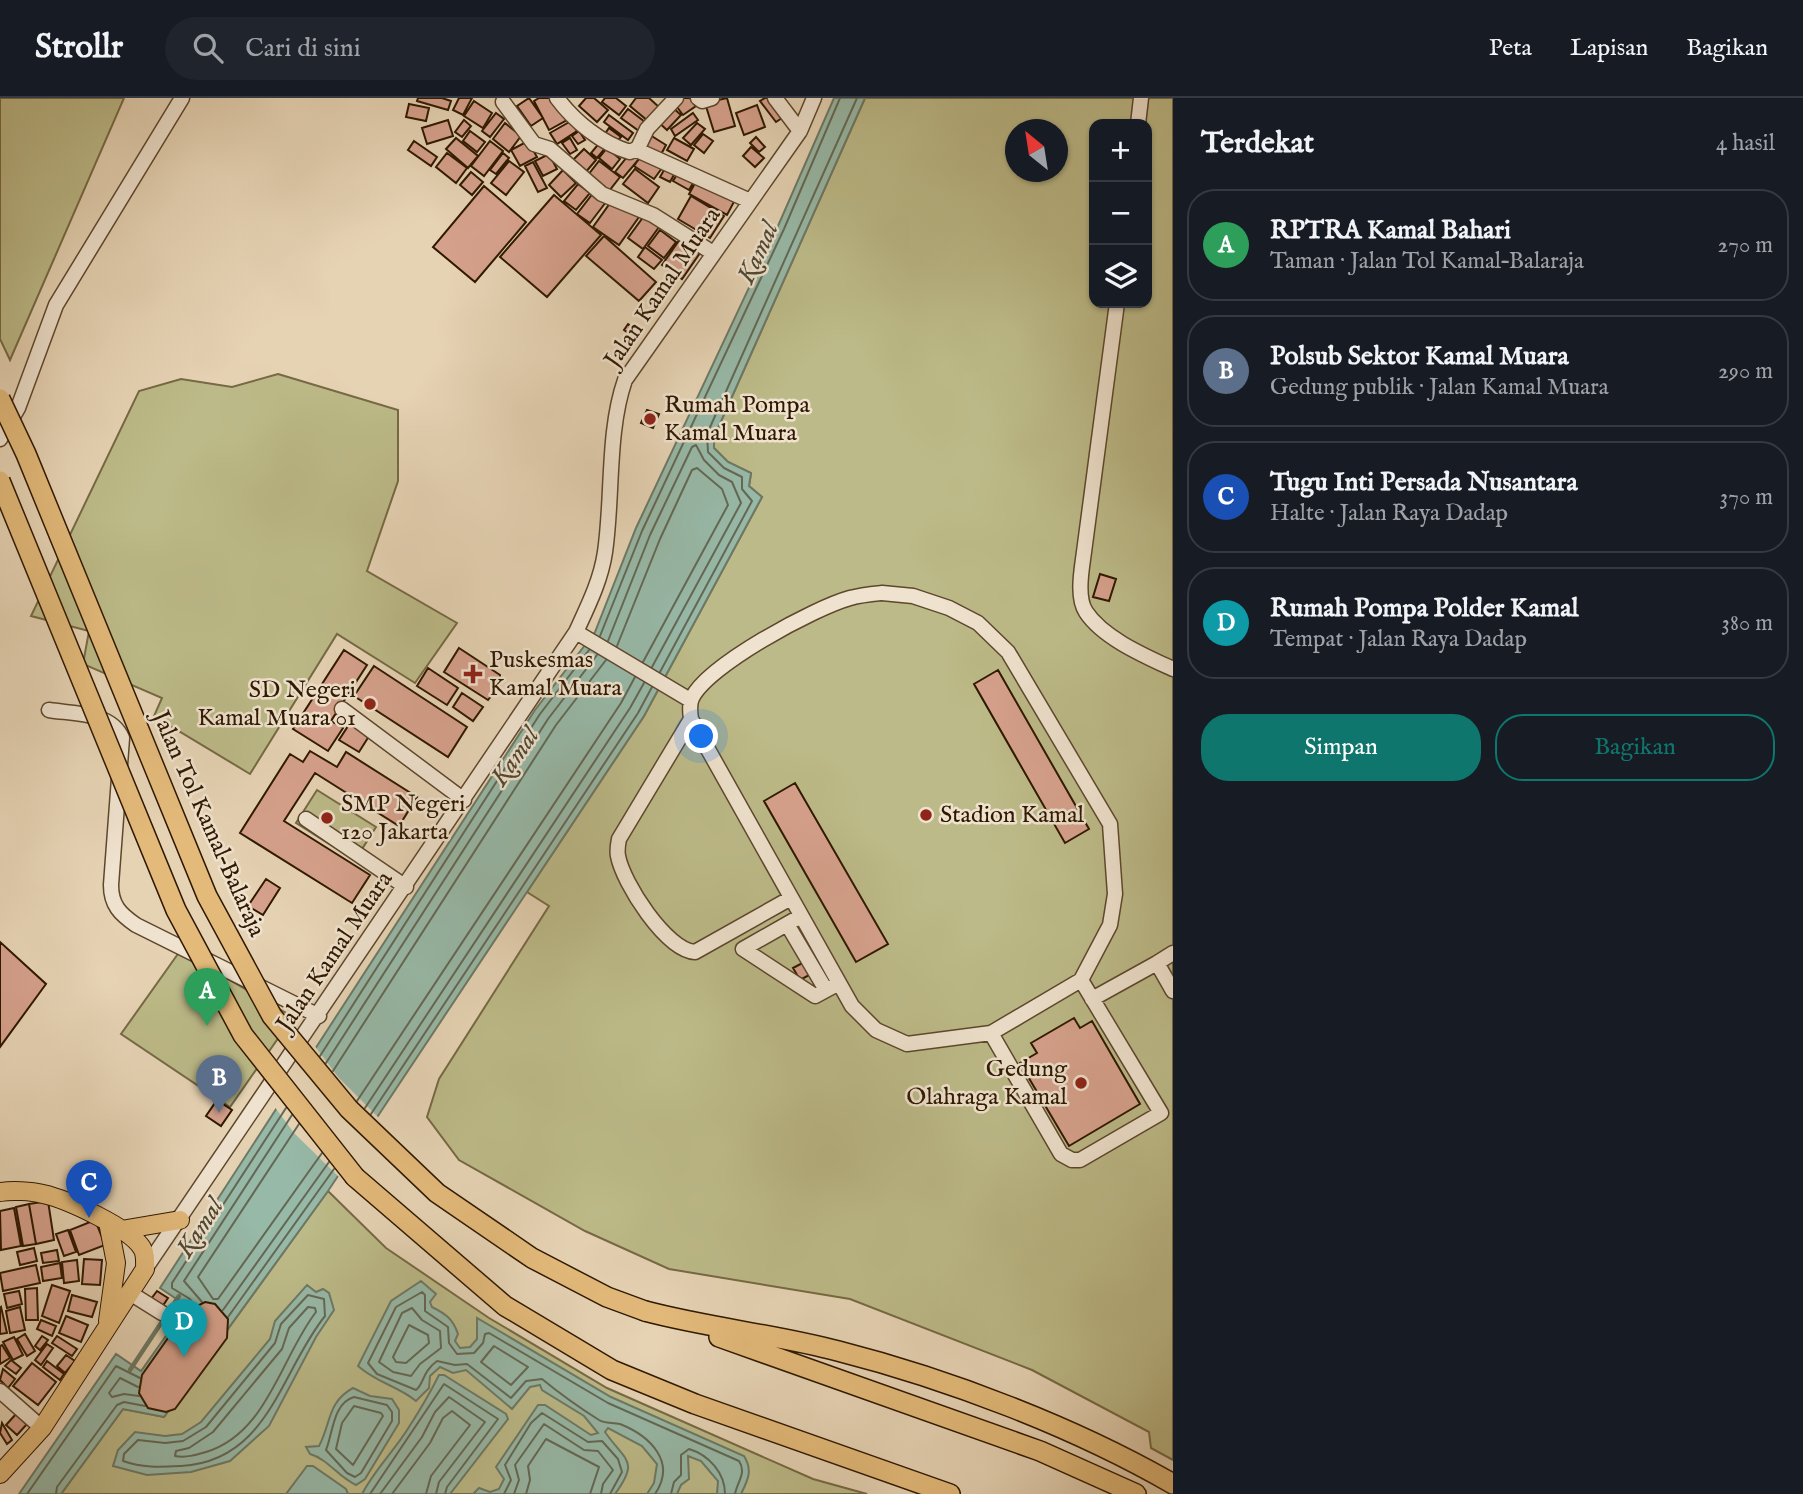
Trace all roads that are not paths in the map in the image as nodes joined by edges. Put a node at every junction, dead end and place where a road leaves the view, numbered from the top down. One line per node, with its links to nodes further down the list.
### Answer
1 (182, 98): 17 (street)
2 (557, 98): 12 (street)
3 (676, 98): 12 (street)
4 (698, 98): 5 (street)
5 (712, 98)
6 (775, 98): 11 (street)
7 (814, 98): 11 (street, Jalan Kamal Muara)
8 (1141, 98): 10 (street)
9 (503, 102): 14 (street)
10 (1139, 119)
11 (800, 131): 13 (street, Jalan Kamal Muara)
12 (636, 149): 13 (street)
13 (750, 201): 14 (street, Jalan Kamal Muara)
14 (713, 253): 19 (street, Jalan Kamal Muara)
15 (1116, 308): 20 (street)
16 (0, 398): 45 (highway, Jalan Tol Kamal–Balaraja, bridge)
17 (0, 439)
18 (0, 481): 52 (highway, bridge)
19 (581, 635): 21 (street); 25 (street, Jalan Kamal Muara)
20 (1173, 669)
21 (690, 700): 24 (street); 33 (street)
22 (342, 709): 25 (street)
23 (49, 710): 37 (street)
24 (691, 719): 28 (street); 28 (street)
25 (464, 800): 27 (street, Jalan Kamal Muara)
26 (306, 819): 27 (street)
27 (406, 887): 37 (street, Jalan Kamal Muara)
28 (791, 898): 29 (street)
29 (801, 916): 30 (street); 34 (street)
30 (787, 924): 34 (street); 34 (street)
31 (1173, 953): 32 (street)
32 (1157, 962): 35 (street); 36 (street)
33 (1081, 980): 36 (street); 38 (street)
34 (832, 986): 38 (street)
35 (1173, 991)
36 (1092, 999): 39 (street)
37 (319, 1016): 41 (street, Jalan Kamal Muara)
38 (991, 1033): 39 (street)
39 (1167, 1109)
40 (0, 1192): 42 (main road)
41 (180, 1220): 42 (main road); 43 (street, Jalan Kamal Muara)
42 (114, 1226): 43 (main road); 47 (main road)
43 (145, 1269): 44 (main road)
44 (130, 1293): 46 (street); 47 (main road)
45 (645, 1311): 51 (highway); 53 (highway)
46 (162, 1313)
47 (107, 1328): 49 (main road)
48 (0, 1391): 49 (street)
49 (42, 1428): 50 (main road)
50 (1, 1471)
51 (1173, 1484)
52 (950, 1494)
53 (1136, 1494)

